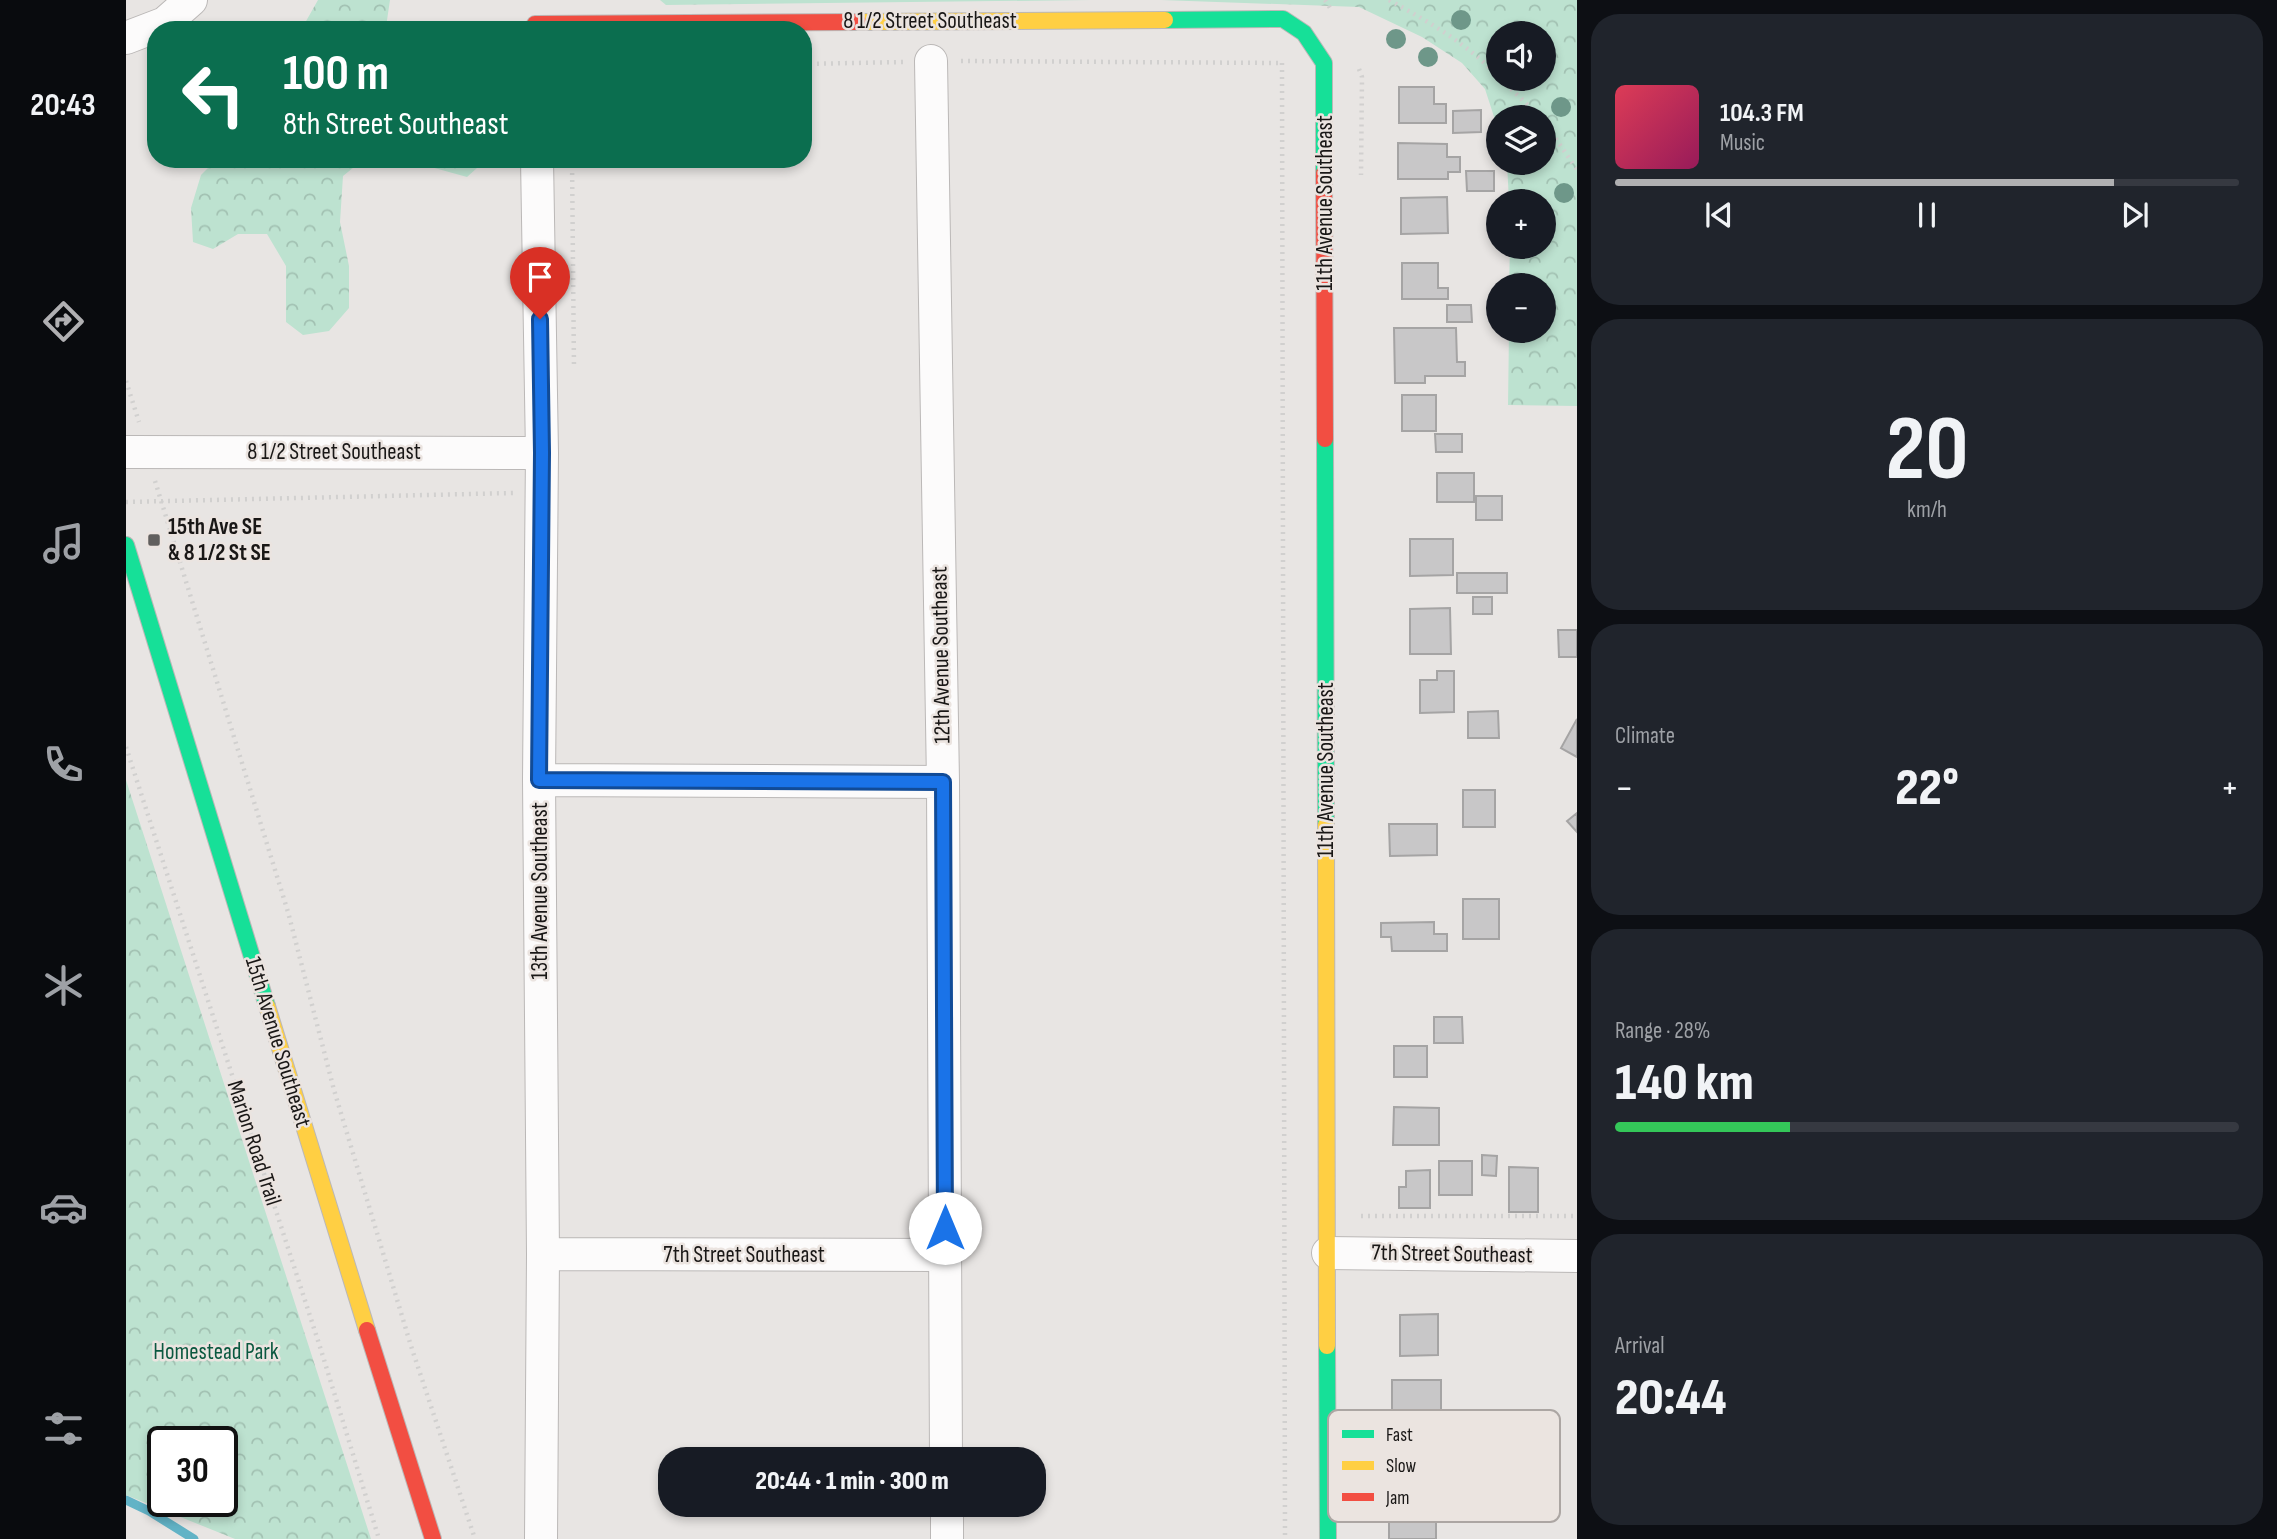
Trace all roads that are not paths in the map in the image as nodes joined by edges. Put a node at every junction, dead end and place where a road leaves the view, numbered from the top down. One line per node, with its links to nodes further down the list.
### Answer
1 (191, 0): 3 (street)
2 (1283, 19): 4 (street, 8 1/2 Street Southeast); 14 (street, 11th Avenue Southeast)
3 (167, 21)
4 (812, 24)
5 (147, 30): 6 (street)
6 (126, 38)
7 (930, 61): 13 (street, 12th Avenue Southeast)
8 (537, 168): 10 (street, 13th Avenue Southeast)
9 (126, 452): 10 (street, 8 1/2 Street Southeast)
10 (542, 453): 12 (street, 13th Avenue Southeast)
11 (126, 545): 20 (street, 15th Avenue Southeast)
12 (539, 780): 13 (street); 15 (street, 13th Avenue Southeast)
13 (943, 782): 16 (street, 12th Avenue Southeast)
14 (1328, 1253): 17 (street, 7th Street Southeast); 23 (street, 11th Avenue Southeast)
15 (542, 1254): 16 (street, 7th Street Southeast); 21 (street, 13th Avenue Southeast)
16 (945, 1255): 18 (street, 12th Avenue Southeast)
17 (1577, 1256)
18 (946, 1447)
19 (947, 1517): 22 (street)
20 (433, 1539)
21 (541, 1539)
22 (947, 1539)
23 (1328, 1539)

